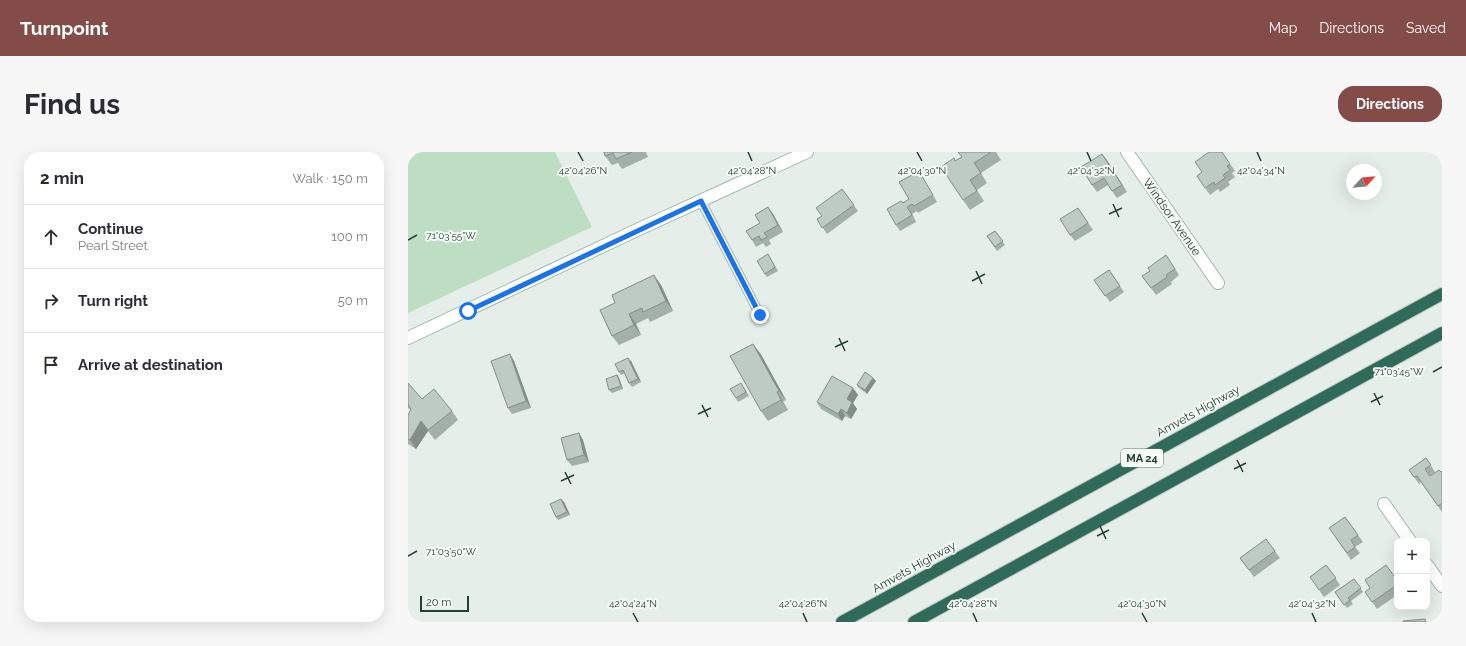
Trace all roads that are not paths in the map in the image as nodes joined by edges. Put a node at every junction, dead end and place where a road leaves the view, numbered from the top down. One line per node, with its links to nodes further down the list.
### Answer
1 (807, 152): 3 (street)
2 (1126, 152): 4 (street, Windsor Avenue)
3 (701, 201): 6 (lane); 8 (street)
4 (1218, 283)
5 (1442, 294): 13 (highway, Amvets Highway / MA 24)
6 (760, 315)
7 (1442, 333): 14 (highway, MA 24)
8 (408, 338)
9 (1384, 504): 10 (street)
10 (1408, 538)
11 (1430, 569): 12 (street)
12 (1442, 586)
13 (842, 622)
14 (914, 622)

